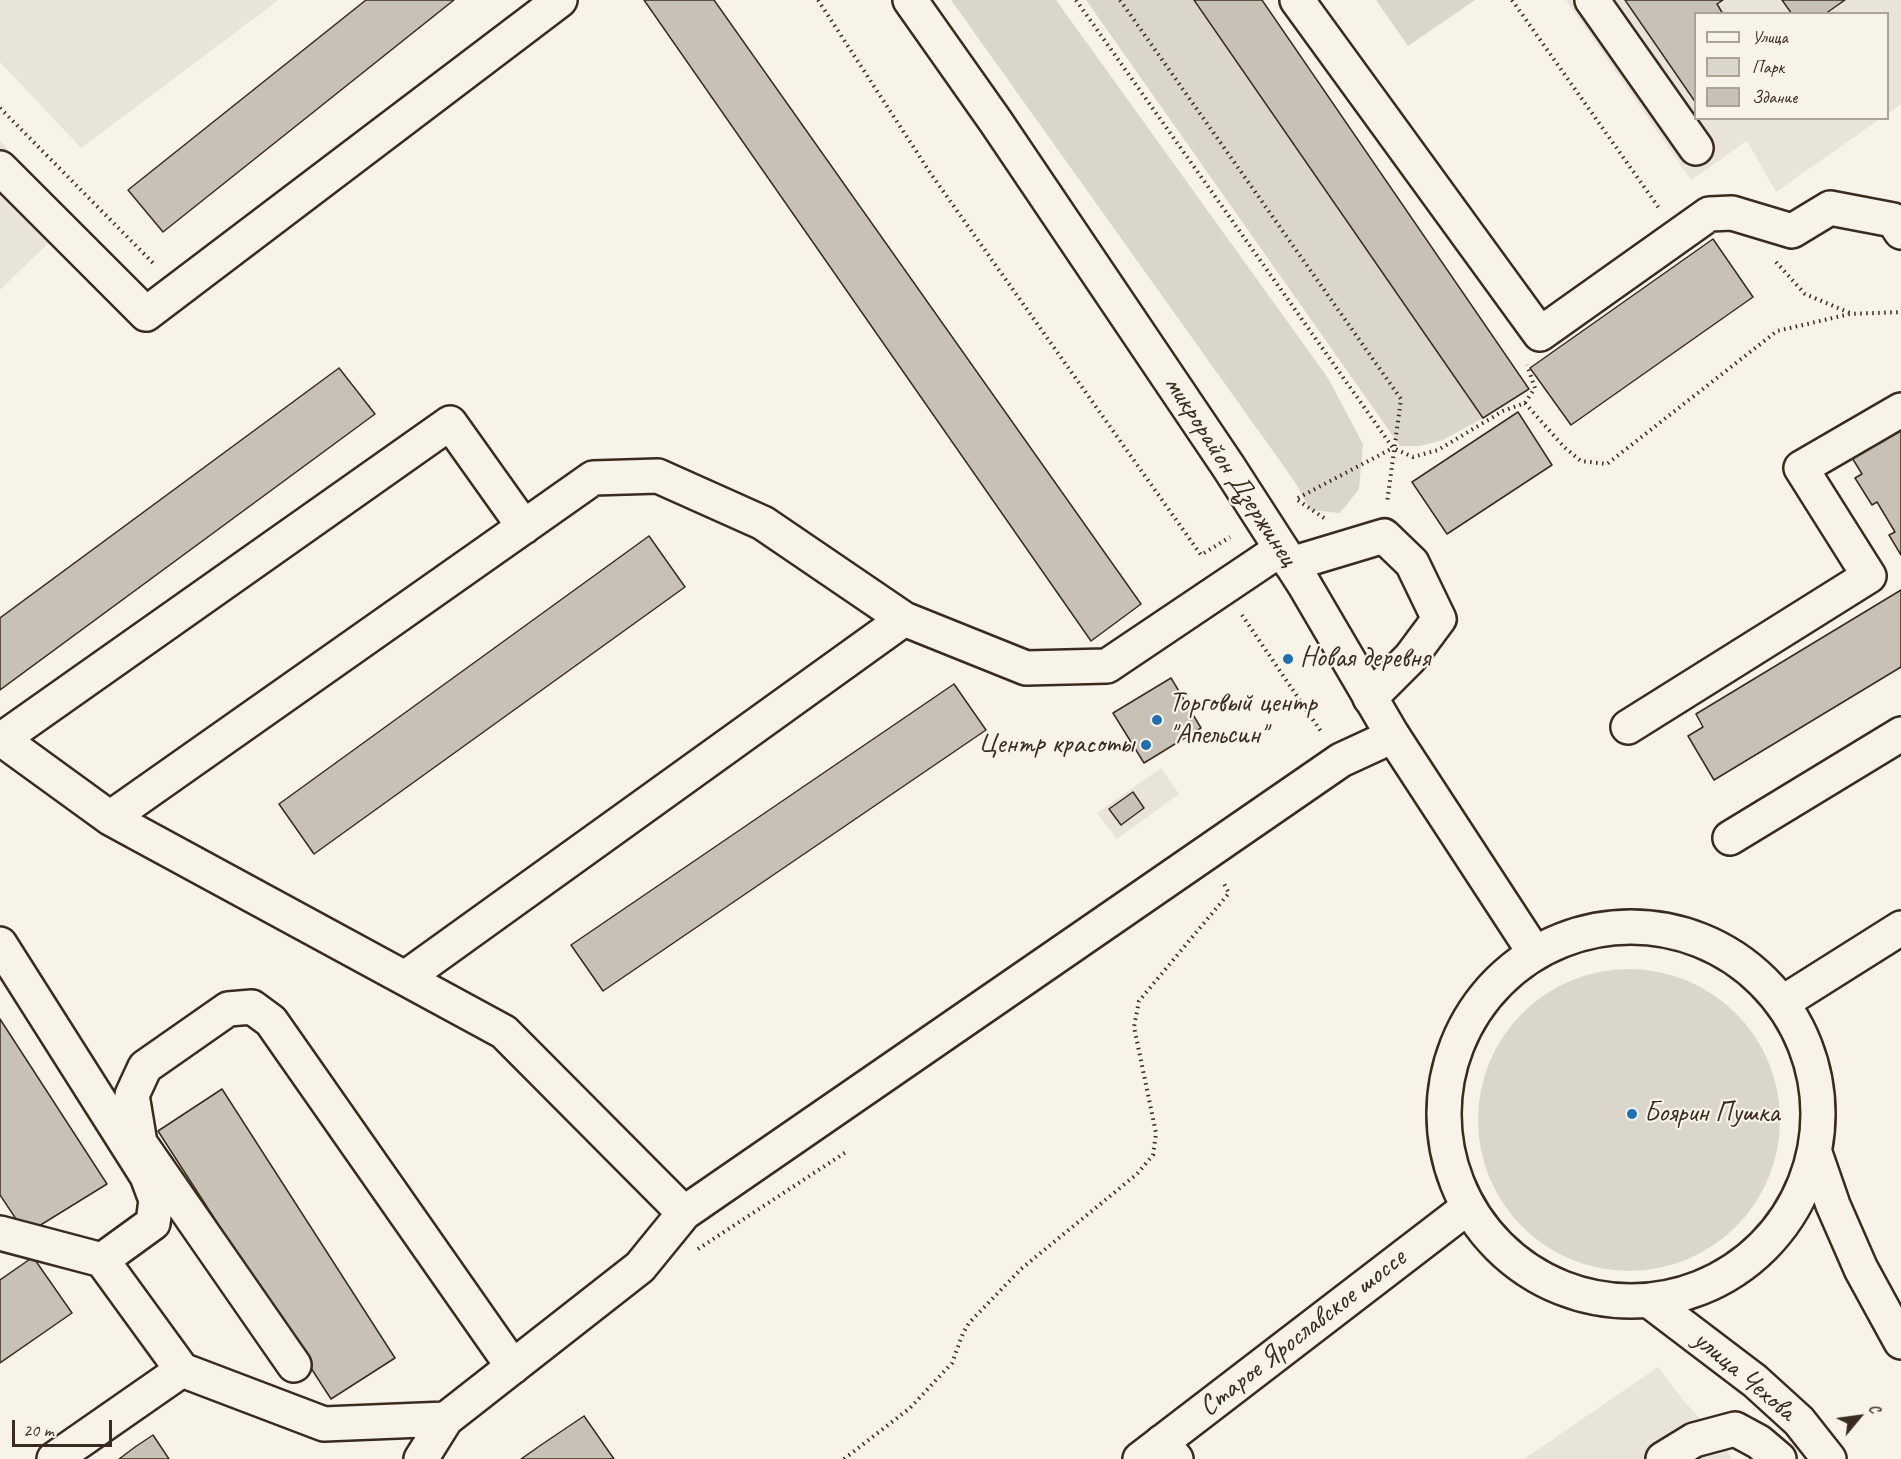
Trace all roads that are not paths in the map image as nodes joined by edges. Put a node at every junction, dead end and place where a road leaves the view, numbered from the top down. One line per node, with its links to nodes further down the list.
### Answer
1 (560, 0): 6 (main road)
2 (910, 0): 10 (main road, микрорайон Дзержинец)
3 (1297, 0): 7 (main road)
4 (1592, 0): 5 (main road)
5 (1696, 148)
6 (0, 168)
7 (1898, 219)
8 (1901, 410): 13 (main road)
9 (524, 527): 11 (main road); 16 (main road); 17 (main road)
10 (1286, 556): 11 (main road); 12 (main road, микрорайон Дзержинец); 12 (main road)
11 (904, 619): 22 (main road)
12 (1370, 698): 15 (main road, микрорайон Дзержинец)
13 (1628, 727)
14 (1901, 734): 18 (main road)
15 (1393, 736): 21 (main road, микрорайон Дзержинец); 26 (main road)
16 (1, 738): 17 (main road)
17 (110, 818): 22 (main road)
18 (1730, 838)
19 (1901, 928): 23 (main road)
20 (0, 944): 28 (main road)
21 (1534, 952): 23 (main road); 25 (main road)
22 (405, 978): 26 (main road)
23 (1782, 1003): 24 (main road)
24 (1815, 1153): 29 (main road); 30 (main road)
25 (1467, 1208): 29 (main road); 35 (main road, Старое Ярославское шоссе)
26 (684, 1213): 32 (main road)
27 (0, 1233): 28 (main road)
28 (102, 1260): 33 (main road)
29 (1652, 1302): 40 (main road, улица Чехова)
30 (1901, 1342)
31 (294, 1365): 32 (main road)
32 (513, 1367): 34 (main road)
33 (182, 1370): 34 (main road); 36 (main road)
34 (446, 1419): 37 (main road)
35 (1159, 1453)
36 (54, 1459)
37 (421, 1459)
38 (1663, 1459): 39 (main road)
39 (1779, 1459)
40 (1829, 1459)

